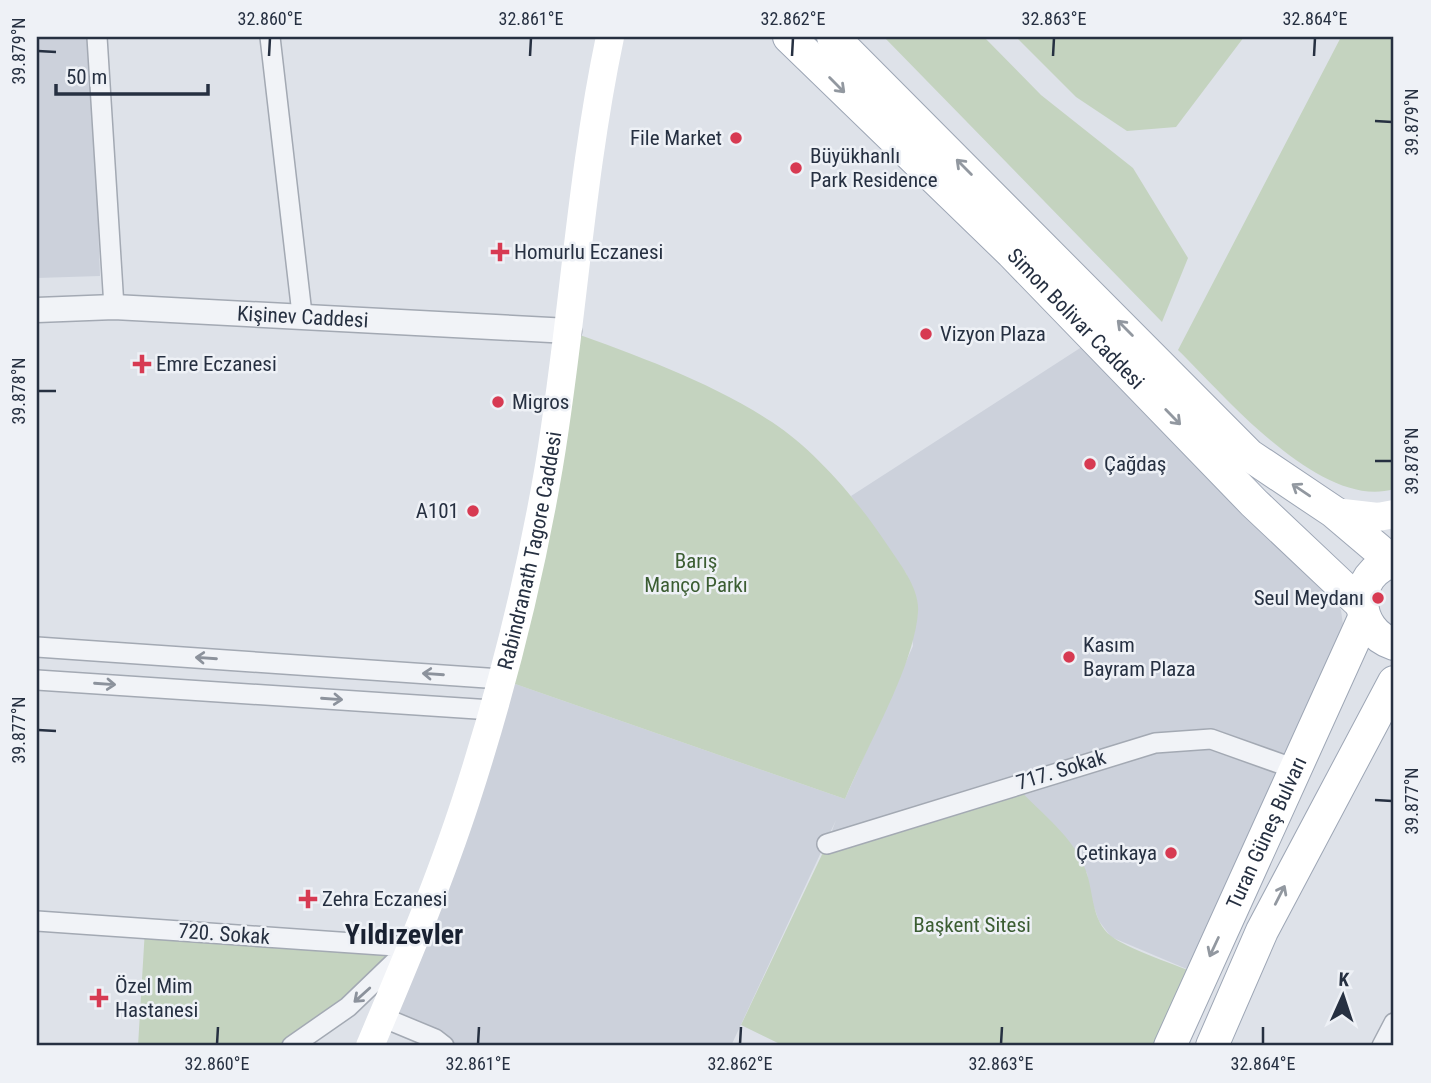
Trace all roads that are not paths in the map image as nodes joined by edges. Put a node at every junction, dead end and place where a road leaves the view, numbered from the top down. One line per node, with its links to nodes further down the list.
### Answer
1 (97, 37): 6 (street)
2 (270, 37): 8 (street)
3 (610, 37): 9 (main road, Rabindranath Tagore Caddesi)
4 (789, 37): 13 (main road, Simon Bolivar Caddesi, one-way to 13)
5 (833, 37): 10 (main road, Simon Bolivar Caddesi, one-way to 5)
6 (114, 307): 7 (street, Kişinev Caddesi); 8 (street, Kişinev Caddesi)
7 (37, 310)
8 (302, 314): 9 (street, Kişinev Caddesi)
9 (569, 331): 16 (main road, Rabindranath Tagore Caddesi)
10 (1334, 512): 11 (main road); 12 (main road, Simon Bolivar Caddesi)
11 (1394, 514)
12 (1394, 561): 13 (main road, Turan Güneş Bulvarı)
13 (1363, 611): 14 (main road, Simon Bolivar Caddesi); 19 (main road, Turan Güneş Bulvarı)
14 (1394, 644)
15 (37, 647): 16 (street, one-way to 15)
16 (501, 679): 20 (main road, Rabindranath Tagore Caddesi)
17 (37, 680): 20 (street, one-way to 20)
18 (1394, 682): 21 (main road, Turan Güneş Bulvarı)
19 (1336, 685): 21 (main road); 22 (main road, Turan Güneş Bulvarı)
20 (492, 710): 25 (main road, Rabindranath Tagore Caddesi)
21 (1383, 715): 32 (main road, Turan Güneş Bulvarı, one-way to 21)
22 (1298, 770): 23 (street, 717. Sokak); 31 (main road, Turan Güneş Bulvarı, one-way to 31)
23 (827, 844)
24 (37, 921): 25 (street, 720. Sokak)
25 (410, 947): 26 (main road, Rabindranath Tagore Caddesi); 28 (street, one-way to 28)
26 (382, 1017): 29 (main road, Rabindranath Tagore Caddesi); 30 (street)
27 (1394, 1023): 33 (street)
28 (292, 1046)
29 (370, 1046)
30 (444, 1046)
31 (1170, 1046)
32 (1212, 1046)
33 (1382, 1046)

